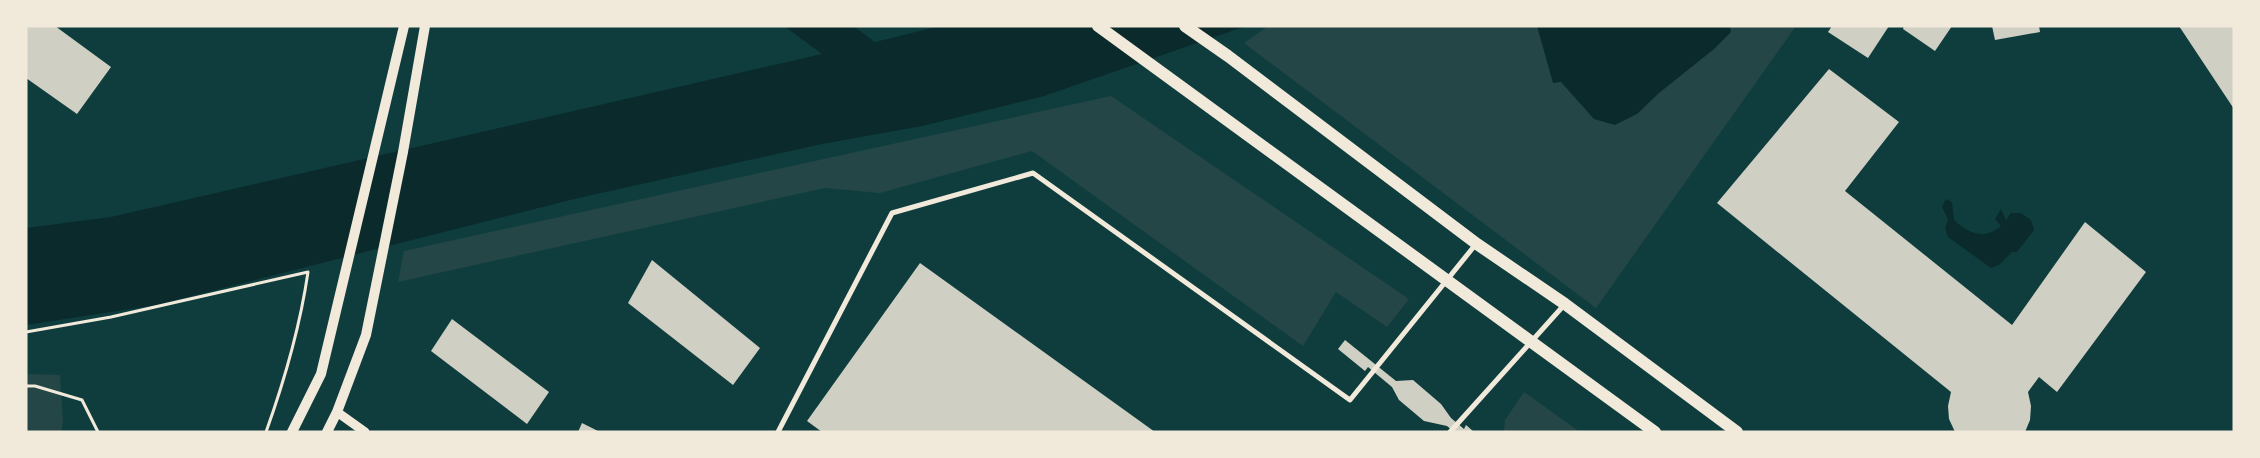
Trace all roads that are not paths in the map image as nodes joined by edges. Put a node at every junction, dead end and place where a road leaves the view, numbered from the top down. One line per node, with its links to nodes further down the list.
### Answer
1 (404, 26): 10 (main road)
2 (425, 26): 9 (main road)
3 (1098, 26): 6 (main road)
4 (1185, 26): 5 (main road)
5 (1477, 244): 6 (street); 7 (main road)
6 (1446, 280): 8 (main road); 13 (street)
7 (1565, 304): 8 (street); 16 (main road)
8 (1532, 342): 14 (street); 15 (main road)
9 (337, 412): 11 (main road); 12 (street)
10 (292, 432)
11 (327, 432)
12 (365, 432)
13 (778, 432)
14 (1450, 432)
15 (1655, 432)
16 (1737, 432)

